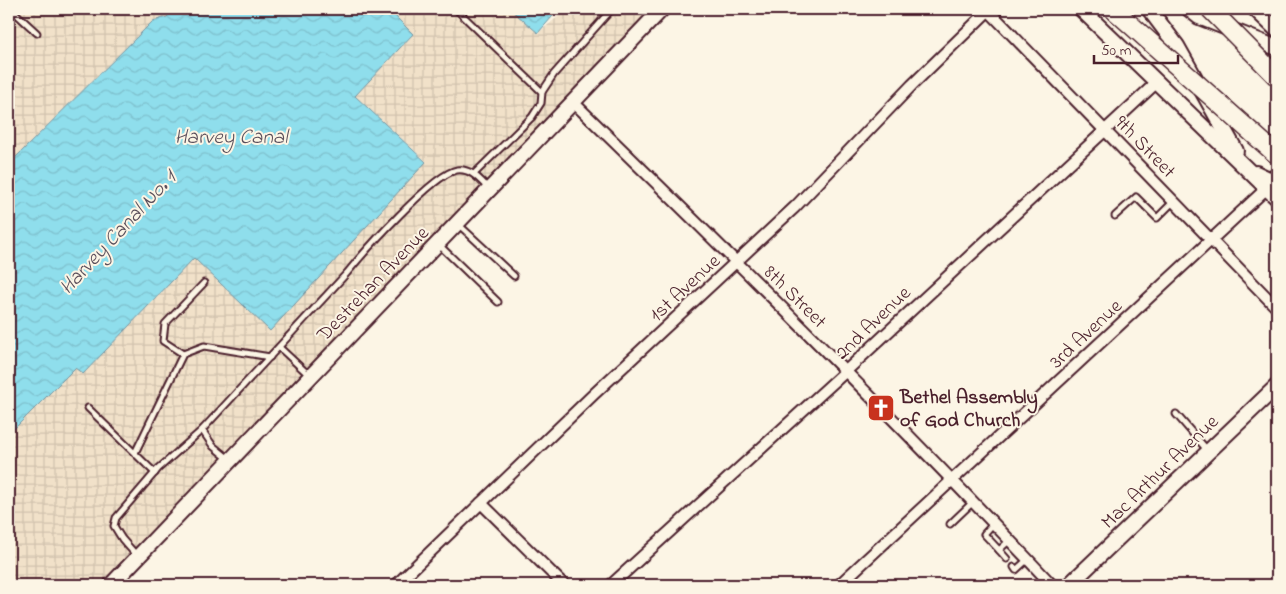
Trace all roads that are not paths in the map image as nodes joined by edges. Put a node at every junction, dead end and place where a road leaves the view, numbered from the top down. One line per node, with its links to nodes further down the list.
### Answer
1 (11, 9): 13 (lane)
2 (612, 9): 17 (lane)
3 (662, 9): 18 (main road, Destrehan Avenue)
4 (989, 9): 19 (street, 9th Street); 31 (street, 1st Avenue)
5 (1081, 9): 16 (main road)
6 (1113, 9): 20 (highway, bridge)
7 (1149, 9): 21 (main road)
8 (1189, 9): 14 (main road)
9 (1210, 9): 15 (highway, bridge)
10 (1255, 9): 12 (main road)
11 (457, 10): 17 (lane)
12 (1277, 30)
13 (37, 33)
14 (1277, 48)
15 (1277, 77)
16 (1157, 82): 19 (street, 2nd Avenue); 21 (main road)
17 (542, 92): 22 (lane)
18 (573, 102): 24 (main road, Destrehan Avenue); 31 (street, 8th Street)
19 (1105, 130): 26 (street, 9th Street); 39 (street, 2nd Avenue)
20 (1277, 156)
21 (1247, 169): 23 (main road)
22 (474, 174): 24 (lane); 36 (lane)
23 (1272, 185): 25 (main road); 29 (street, 3rd Avenue)
24 (489, 190): 28 (main road, Destrehan Avenue)
25 (1277, 198)
26 (1175, 201): 27 (lane); 29 (street, 9th Street)
27 (1116, 216)
28 (457, 223): 30 (main road, Destrehan Avenue); 32 (lane)
29 (1212, 239): 35 (street, 9th Street); 49 (street, 3rd Avenue)
30 (438, 244): 34 (lane); 40 (main road, Destrehan Avenue)
31 (738, 262): 39 (street, 8th Street); 51 (street, 1st Avenue)
32 (514, 276)
33 (204, 284): 37 (lane)
34 (498, 302)
35 (1277, 308)
36 (279, 347): 38 (lane); 40 (lane)
37 (183, 354): 38 (lane); 46 (lane)
38 (270, 356): 44 (lane)
39 (846, 371): 49 (street, 8th Street); 63 (street, 2nd Avenue)
40 (311, 376): 47 (main road, Destrehan Avenue)
41 (1277, 386): 45 (main road, Mac Arthur Avenue)
42 (88, 408): 46 (lane)
43 (1176, 414): 45 (lane)
44 (202, 430): 47 (lane); 48 (lane)
45 (1209, 452): 66 (main road, Mac Arthur Avenue)
46 (135, 453): 48 (lane)
47 (230, 460): 56 (main road, Destrehan Avenue)
48 (155, 473): 56 (lane)
49 (953, 480): 50 (street, 8th Street); 64 (street, 3rd Avenue)
50 (974, 502): 52 (street, 8th Street); 53 (lane)
51 (481, 503): 61 (street, 1st Avenue); 62 (street)
52 (994, 523): 54 (street, 8th Street); 55 (lane)
53 (950, 524)
54 (1010, 540): 55 (lane); 58 (street, 8th Street)
55 (999, 550): 57 (lane)
56 (138, 557): 60 (main road, Destrehan Avenue)
57 (1006, 559)
58 (1028, 560): 59 (lane); 65 (street, 8th Street)
59 (1014, 567)
60 (110, 585)
61 (396, 585)
62 (564, 585)
63 (611, 585)
64 (839, 585)
65 (1052, 585)
66 (1069, 585)

